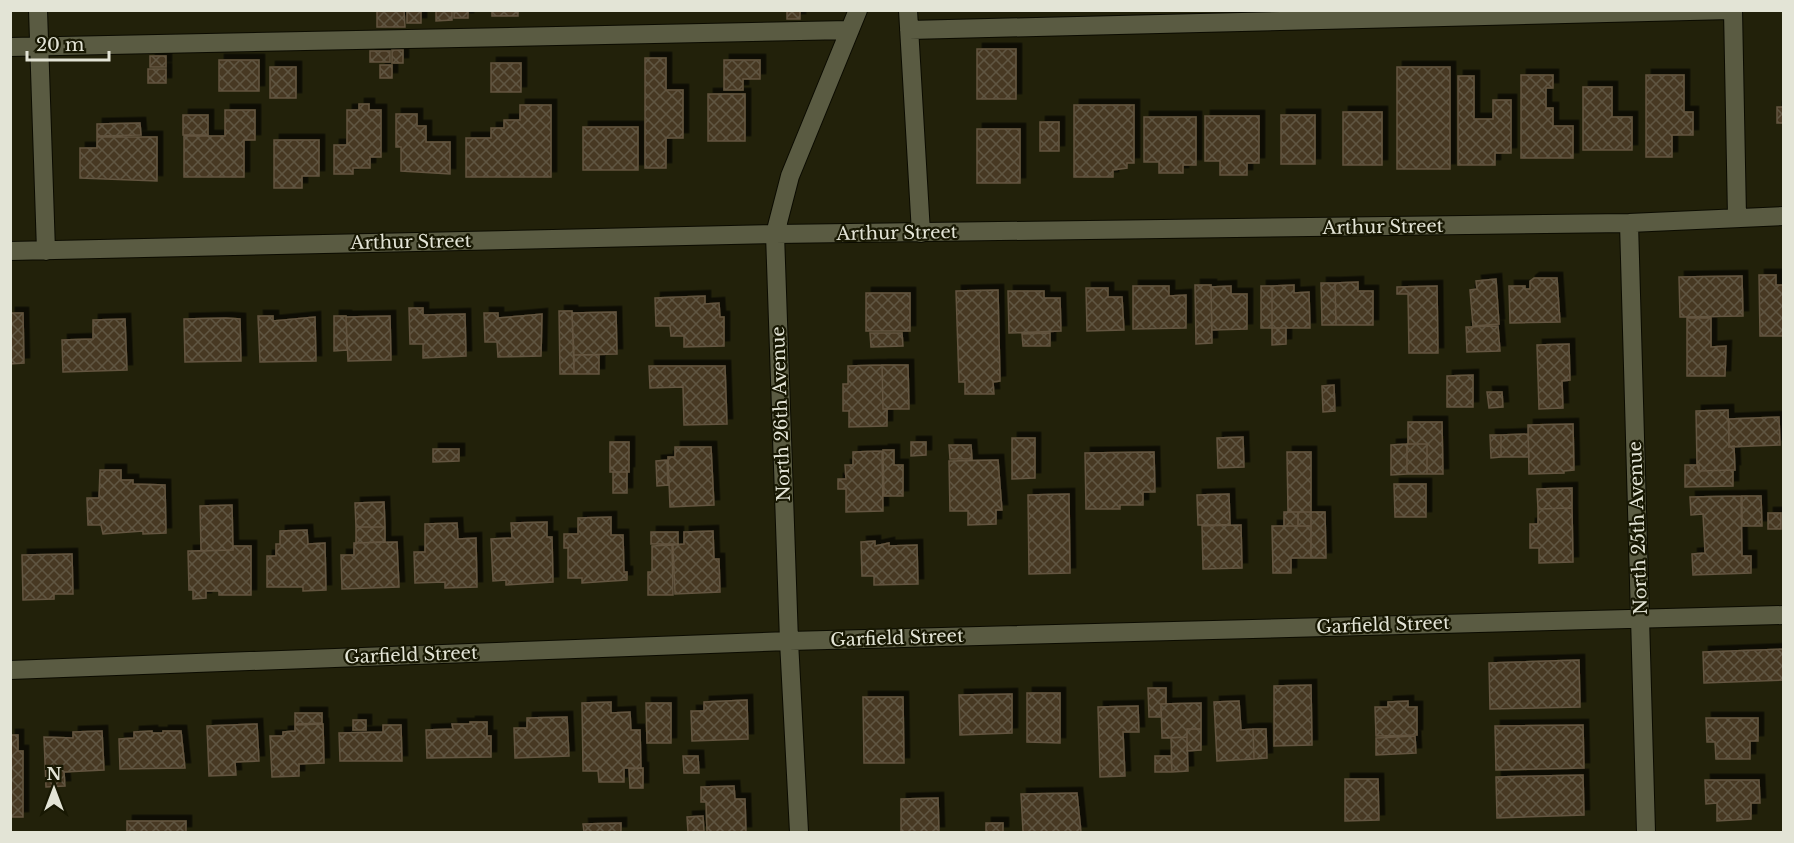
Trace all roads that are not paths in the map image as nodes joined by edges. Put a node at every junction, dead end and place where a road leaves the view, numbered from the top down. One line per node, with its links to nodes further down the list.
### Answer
1 (38, 10): 8 (street)
2 (858, 10): 5 (street, North 26th Avenue)
3 (908, 10): 6 (street)
4 (1732, 10): 6 (street); 10 (street)
5 (850, 30): 8 (street); 13 (street, North 26th Avenue)
6 (909, 30): 12 (street)
7 (10, 47): 8 (street)
8 (39, 47): 14 (street)
9 (1784, 216): 10 (street, Arthur Street)
10 (1737, 217): 11 (street, Arthur Street)
11 (1629, 223): 12 (street, Arthur Street); 17 (street, North 25th Avenue)
12 (921, 233): 13 (street, Arthur Street)
13 (775, 234): 14 (street, Arthur Street); 18 (street, North 26th Avenue)
14 (46, 250): 15 (street, Arthur Street)
15 (10, 251)
16 (1784, 615): 17 (street, Garfield Street)
17 (1641, 618): 18 (street, Garfield Street); 21 (street, North 25th Avenue)
18 (789, 641): 19 (street, Garfield Street); 20 (street, North 26th Avenue)
19 (10, 670)
20 (799, 832)
21 (1646, 832)

